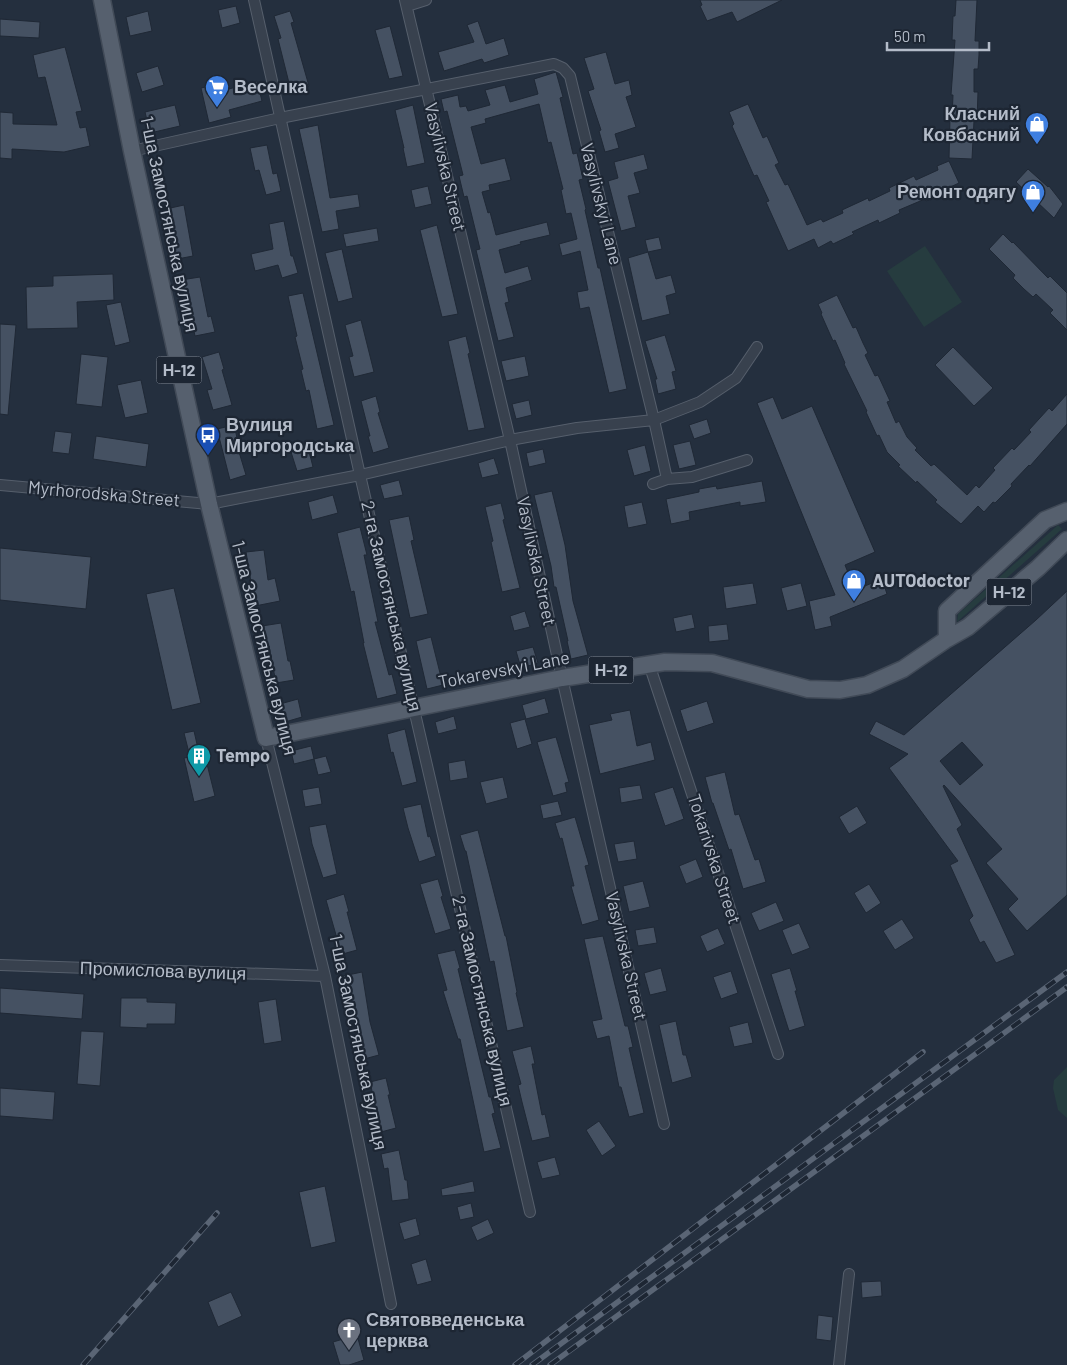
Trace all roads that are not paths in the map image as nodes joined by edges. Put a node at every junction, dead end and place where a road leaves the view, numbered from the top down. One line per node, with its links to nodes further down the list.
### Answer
1 (102, 0): 7 (main road, 1-ша Замостянська вулиця / Н-12)
2 (254, 0): 6 (street, 2-га Замостянська вулиця)
3 (426, 0): 4 (street)
4 (406, 3): 5 (street, Vasylivska Street)
5 (426, 89): 6 (street, Vasylivskyi Lane); 9 (street, Vasylivskyi Lane); 10 (street, Vasylivska Street)
6 (280, 118): 7 (street, Vasylivskyi Lane); 12 (street, 2-га Замостянська вулиця)
7 (132, 151): 16 (main road, 1-ша Замостянська вулиця / Н-12)
8 (757, 347): 9 (street, Myrhorodska Street)
9 (654, 420): 10 (street, Myrhorodska Street); 13 (street, Vasylivskyi Lane)
10 (510, 440): 12 (street, Myrhorodska Street); 21 (street, Vasylivska Street)
11 (747, 460): 13 (street)
12 (360, 475): 16 (street, Myrhorodska Street); 22 (street, 2-га Замостянська вулиця)
13 (667, 479): 15 (street)
14 (0, 484): 16 (street, Myrhorodska Street)
15 (653, 484)
16 (208, 504): 23 (main road, 1-ша Замостянська вулиця / Н-12)
17 (1067, 512): 19 (main road)
18 (1067, 540): 19 (main road, Н-12)
19 (947, 639): 20 (main road, Tokarevskyi Lane / Н-12)
20 (649, 664): 21 (main road, Tokarevskyi Lane / Н-12); 26 (street, Tokarivska Street)
21 (562, 678): 22 (main road, Tokarevskyi Lane / Н-12); 27 (street, Vasylivska Street)
22 (415, 709): 23 (main road, Tokarevskyi Lane / Н-12); 28 (street, 2-га Замостянська вулиця)
23 (266, 738): 25 (street, 1-ша Замостянська вулиця)
24 (0, 965): 25 (street, Промислова вулиця)
25 (325, 976): 30 (street, 1-ша Замостянська вулиця)
26 (778, 1054)
27 (664, 1124)
28 (530, 1212)
29 (849, 1274): 31 (street)
30 (391, 1304)
31 (839, 1365)

